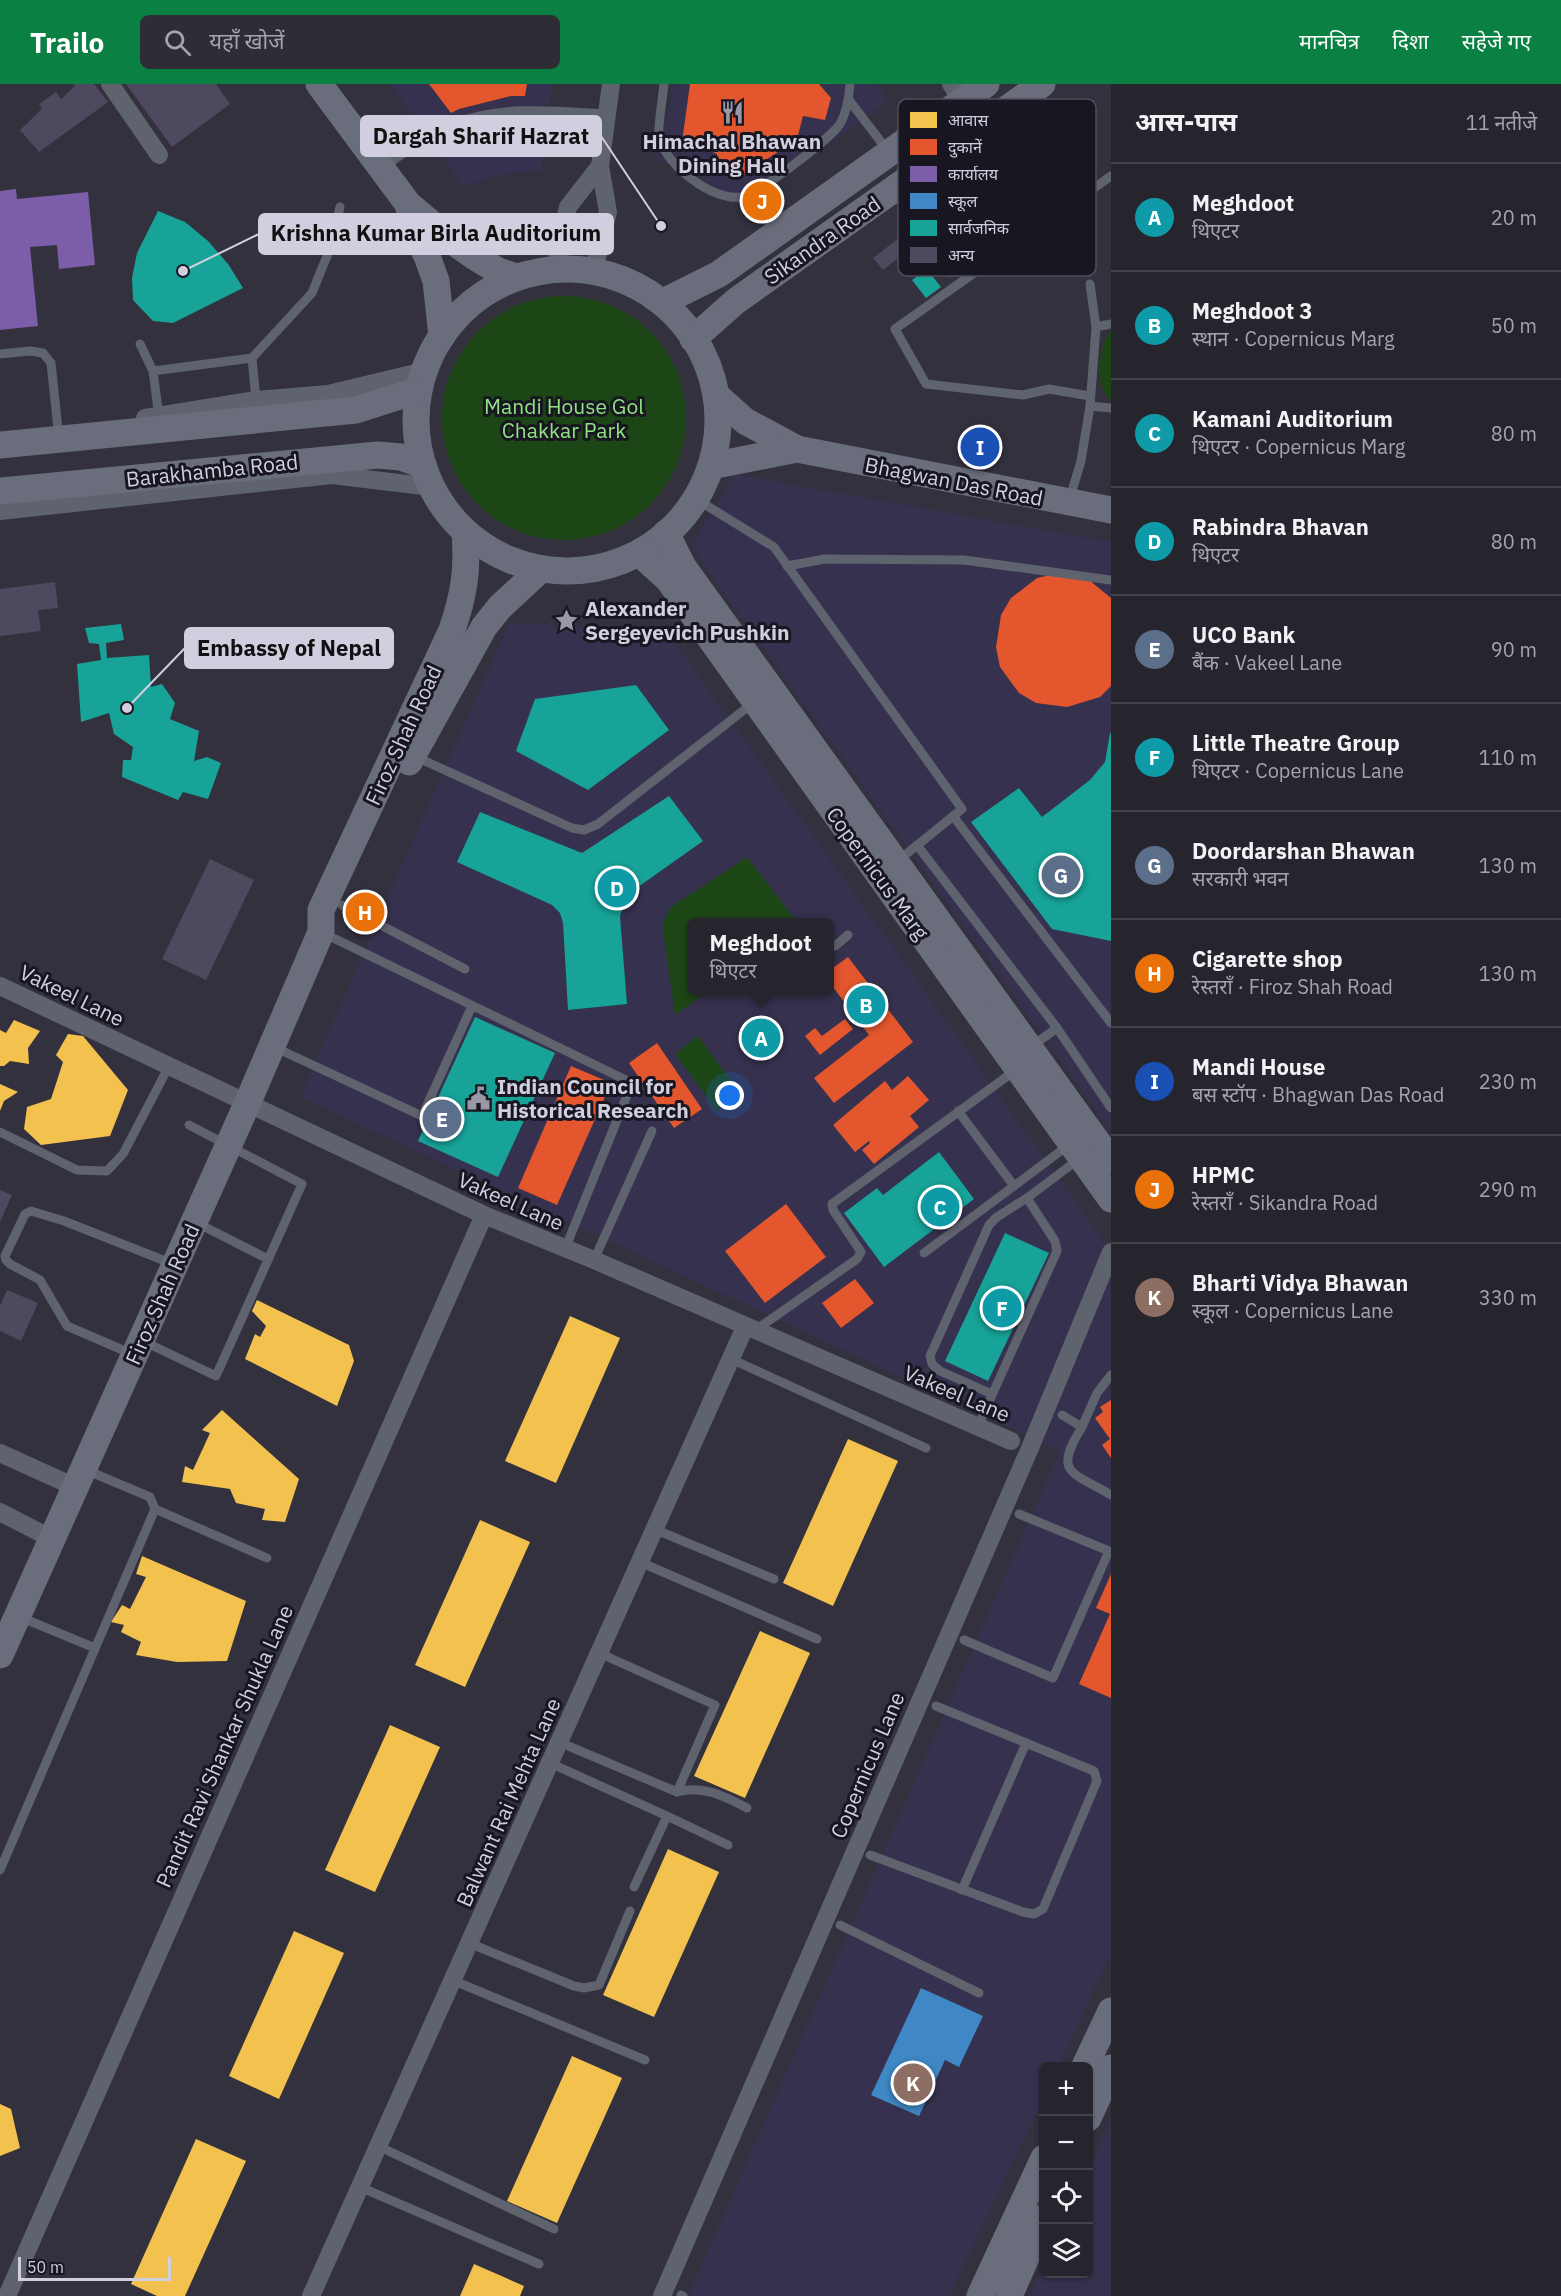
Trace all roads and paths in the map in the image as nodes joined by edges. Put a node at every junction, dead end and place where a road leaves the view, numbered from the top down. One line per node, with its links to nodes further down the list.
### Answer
1 (110, 84): 14 (street)
2 (319, 84): 16 (main road)
3 (611, 84): 11 (street)
4 (664, 84): 10 (lane)
5 (850, 84): 10 (lane)
6 (1042, 84): 9 (main road, Sikandra Road)
7 (973, 88): 8 (main road, Sikandra Road)
8 (959, 99)
9 (1021, 99)
10 (849, 100): 13 (lane)
11 (607, 114): 15 (street); 16 (lane)
12 (898, 146): 13 (main road, Sikandra Road)
13 (889, 153): 27 (main road, Sikandra Road)
14 (159, 155)
15 (600, 166): 22 (street); 23 (street)
16 (381, 169): 20 (main road)
17 (1111, 176): 19 (lane)
18 (898, 186): 31 (main road, Sikandra Road)
19 (1096, 187)
20 (408, 204): 25 (main road); 30 (main road)
21 (340, 207): 34 (lane)
22 (555, 269): 23 (main road); 25 (main road)
23 (594, 270): 27 (main road)
24 (970, 276): 39 (lane)
25 (517, 277): 30 (main road)
26 (1090, 284): 29 (lane)
27 (663, 302): 31 (main road)
28 (1111, 324): 29 (lane)
29 (1096, 327): 39 (lane)
30 (442, 336): 36 (main road)
31 (693, 339): 37 (main road)
32 (140, 344): 35 (lane)
33 (0, 354): 42 (lane)
34 (252, 358): 35 (lane); 38 (lane)
35 (153, 371): 41 (lane)
36 (422, 381): 38 (street); 44 (main road); 47 (main road)
37 (718, 397): 45 (main road, Bhagwan Das Road); 46 (main road)
38 (256, 400): 41 (street)
39 (1090, 401): 40 (lane); 50 (lane)
40 (1111, 408)
41 (159, 417): 42 (street)
42 (58, 429): 43 (street)
43 (0, 435)
44 (0, 445)
45 (797, 449): 46 (main road, Bhagwan Das Road); 50 (main road, Bhagwan Das Road)
46 (711, 466): 49 (main road)
47 (427, 476): 48 (main road, Barakhamba Road); 52 (street); 53 (main road)
48 (0, 491)
49 (696, 499): 54 (main road); 56 (lane)
50 (1068, 503): 51 (main road, Bhagwan Das Road)
51 (1111, 510)
52 (0, 511)
53 (465, 532): 57 (main road); 60 (main road, Firoz Shah Road)
54 (666, 533): 55 (main road); 63 (main road, Copernicus Marg)
55 (639, 553): 57 (main road); 59 (main road, Copernicus Marg)
56 (787, 566): 58 (lane); 61 (lane)
57 (541, 568): 60 (main road, Firoz Shah Road)
58 (1111, 580)
59 (755, 702): 60 (lane); 74 (main road, Copernicus Marg)
60 (404, 752): 64 (main road, Firoz Shah Road); 65 (main road, Firoz Shah Road)
61 (953, 816): 62 (lane); 71 (lane)
62 (918, 845): 63 (lane); 72 (lane)
63 (896, 862): 74 (main road, Copernicus Marg)
64 (342, 905): 65 (main road, Firoz Shah Road); 68 (lane)
65 (321, 932): 70 (lane); 73 (main road, Firoz Shah Road)
66 (848, 935): 67 (lane)
67 (835, 946)
68 (465, 969)
69 (0, 986): 75 (street, Vakeel Lane)
70 (472, 1006): 73 (lane); 89 (lane)
71 (1111, 1023)
72 (1057, 1028): 74 (lane); 77 (lane)
73 (272, 1046): 76 (main road, Firoz Shah Road)
74 (1024, 1058): 78 (lane); 83 (main road, Copernicus Marg)
75 (169, 1066): 76 (street, Vakeel Lane); 81 (lane)
76 (247, 1104): 82 (main road, Firoz Shah Road); 87 (street, Vakeel Lane)
77 (1111, 1108)
78 (958, 1111): 84 (lane); 95 (lane)
79 (189, 1125): 82 (lane)
80 (652, 1131): 93 (lane)
81 (0, 1132)
82 (228, 1145): 88 (main road, Firoz Shah Road); 92 (lane)
83 (1095, 1151): 84 (lane); 85 (lane); 86 (main road, Copernicus Marg)
84 (1014, 1186): 91 (lane)
85 (1027, 1198): 99 (lane); 99 (lane)
86 (1111, 1199)
87 (484, 1215): 89 (street, Vakeel Lane); 150 (street, Pandit Ravi Shankar Shukla Lane)
88 (194, 1222): 92 (lane); 94 (main road, Firoz Shah Road)
89 (565, 1249): 93 (street, Vakeel Lane)
90 (1111, 1252): 152 (street, Copernicus Lane)
91 (924, 1253)
92 (268, 1259): 96 (lane)
93 (594, 1260): 95 (street, Vakeel Lane)
94 (175, 1265): 96 (main road, Firoz Shah Road); 96 (lane)
95 (750, 1329): 97 (street, Balwant Rai Mehta Lane); 101 (street, Vakeel Lane)
96 (138, 1347): 106 (main road, Firoz Shah Road)
97 (730, 1359): 104 (lane); 111 (street, Balwant Rai Mehta Lane)
98 (1111, 1375): 102 (lane)
99 (992, 1394): 101 (lane)
100 (1062, 1415): 102 (lane)
101 (978, 1426): 103 (street, Vakeel Lane)
102 (1082, 1427): 107 (lane)
103 (1011, 1441)
104 (926, 1448)
105 (0, 1453): 106 (street)
106 (79, 1478): 108 (lane); 112 (main road, Firoz Shah Road)
107 (1111, 1495)
108 (155, 1509): 113 (lane); 119 (lane)
109 (0, 1512): 112 (street)
110 (1019, 1514): 118 (lane)
111 (654, 1529): 114 (street, Balwant Rai Mehta Lane); 115 (lane)
112 (52, 1539): 116 (main road, Firoz Shah Road)
113 (267, 1558)
114 (639, 1562): 117 (lane); 121 (street, Balwant Rai Mehta Lane)
115 (774, 1579)
116 (17, 1616): 119 (lane); 120 (main road, Firoz Shah Road)
117 (817, 1639)
118 (964, 1640)
119 (95, 1648): 131 (lane)
120 (1, 1651)
121 (599, 1653): 123 (street, Balwant Rai Mehta Lane); 126 (lane)
122 (936, 1706): 124 (lane)
123 (559, 1742): 125 (street, Balwant Rai Mehta Lane); 126 (lane)
124 (1026, 1743): 133 (lane); 133 (lane)
125 (550, 1763): 128 (lane); 136 (street, Balwant Rai Mehta Lane)
126 (677, 1792): 127 (lane)
127 (747, 1808)
128 (667, 1816): 129 (lane); 132 (lane)
129 (728, 1845)
130 (870, 1855): 133 (lane)
131 (0, 1869)
132 (634, 1887)
133 (962, 1890)
134 (630, 1911): 136 (lane)
135 (840, 1925): 138 (lane)
136 (469, 1943): 137 (street, Balwant Rai Mehta Lane)
137 (452, 1980): 140 (lane); 144 (street, Balwant Rai Mehta Lane)
138 (979, 1993)
139 (1111, 2011): 141 (main road)
140 (645, 2060)
141 (1087, 2062)
142 (1111, 2068): 143 (main road)
143 (1090, 2116)
144 (378, 2146): 146 (street, Balwant Rai Mehta Lane); 148 (lane)
145 (1039, 2169): 153 (main road)
146 (360, 2187): 149 (lane); 151 (street, Balwant Rai Mehta Lane)
147 (1041, 2224): 154 (main road)
148 (554, 2229)
149 (539, 2264)
150 (6, 2296)
151 (311, 2296)
152 (662, 2296)
153 (980, 2296)
154 (1009, 2296)

